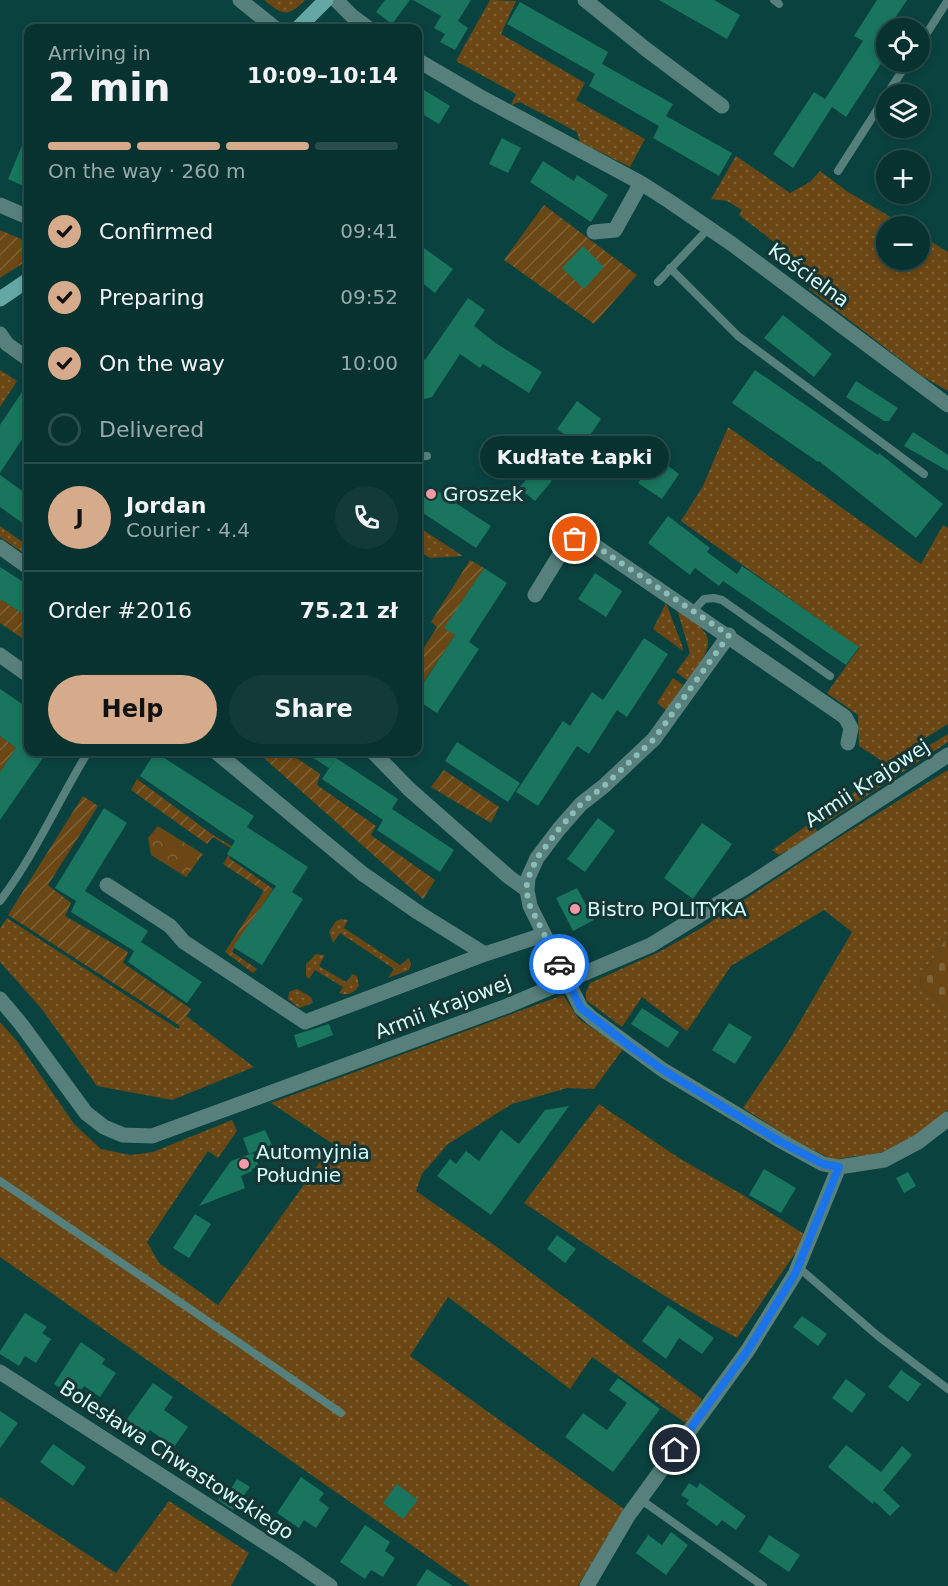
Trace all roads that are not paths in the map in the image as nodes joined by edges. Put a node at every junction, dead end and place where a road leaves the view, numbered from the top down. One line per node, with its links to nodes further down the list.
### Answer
1 (240, 0): 6 (street)
2 (326, 0): 7 (street)
3 (336, 0): 8 (street)
4 (585, 0): 11 (street)
5 (948, 0): 9 (lane)
6 (270, 24)
7 (302, 24)
8 (363, 24)
9 (930, 28)
10 (422, 63): 14 (street, Kościelna)
11 (722, 106)
12 (876, 112): 13 (lane)
13 (838, 171)
14 (641, 183): 17 (street, Kościelna); 18 (street)
15 (0, 205): 16 (street)
16 (24, 215)
17 (708, 229): 19 (lane); 25 (street, Kościelna)
18 (594, 232)
19 (670, 268): 20 (lane); 28 (lane)
20 (658, 282)
21 (24, 283): 22 (street)
22 (0, 299)
23 (2, 343): 24 (street)
24 (24, 357)
25 (948, 405)
26 (428, 456): 27 (lane)
27 (422, 457)
28 (924, 474)
29 (0, 547): 30 (street)
30 (24, 564)
31 (535, 595): 32 (street)
32 (693, 611): 33 (street); 36 (lane)
33 (729, 635): 37 (street); 43 (street)
34 (0, 655): 35 (street)
35 (24, 672)
36 (830, 676)
37 (848, 743)
38 (948, 755): 47 (street, Armii Krajowej)
39 (85, 756): 44 (lane)
40 (221, 756): 46 (street)
41 (377, 756): 43 (street)
42 (107, 885): 46 (street)
43 (526, 890): 45 (street)
44 (0, 900)
45 (543, 935): 46 (street); 47 (street)
46 (485, 954)
47 (568, 981): 48 (street, Armii Krajowej); 50 (street)
48 (0, 999)
49 (948, 1119): 50 (street)
50 (839, 1167): 52 (street)
51 (0, 1181): 55 (lane)
52 (798, 1267): 54 (lane); 56 (street)
53 (0, 1372): 57 (street, Bolesława Chwastowskiego)
54 (948, 1389)
55 (341, 1413)
56 (640, 1499): 58 (street); 59 (lane)
57 (330, 1586)
58 (586, 1586)
59 (763, 1586)

